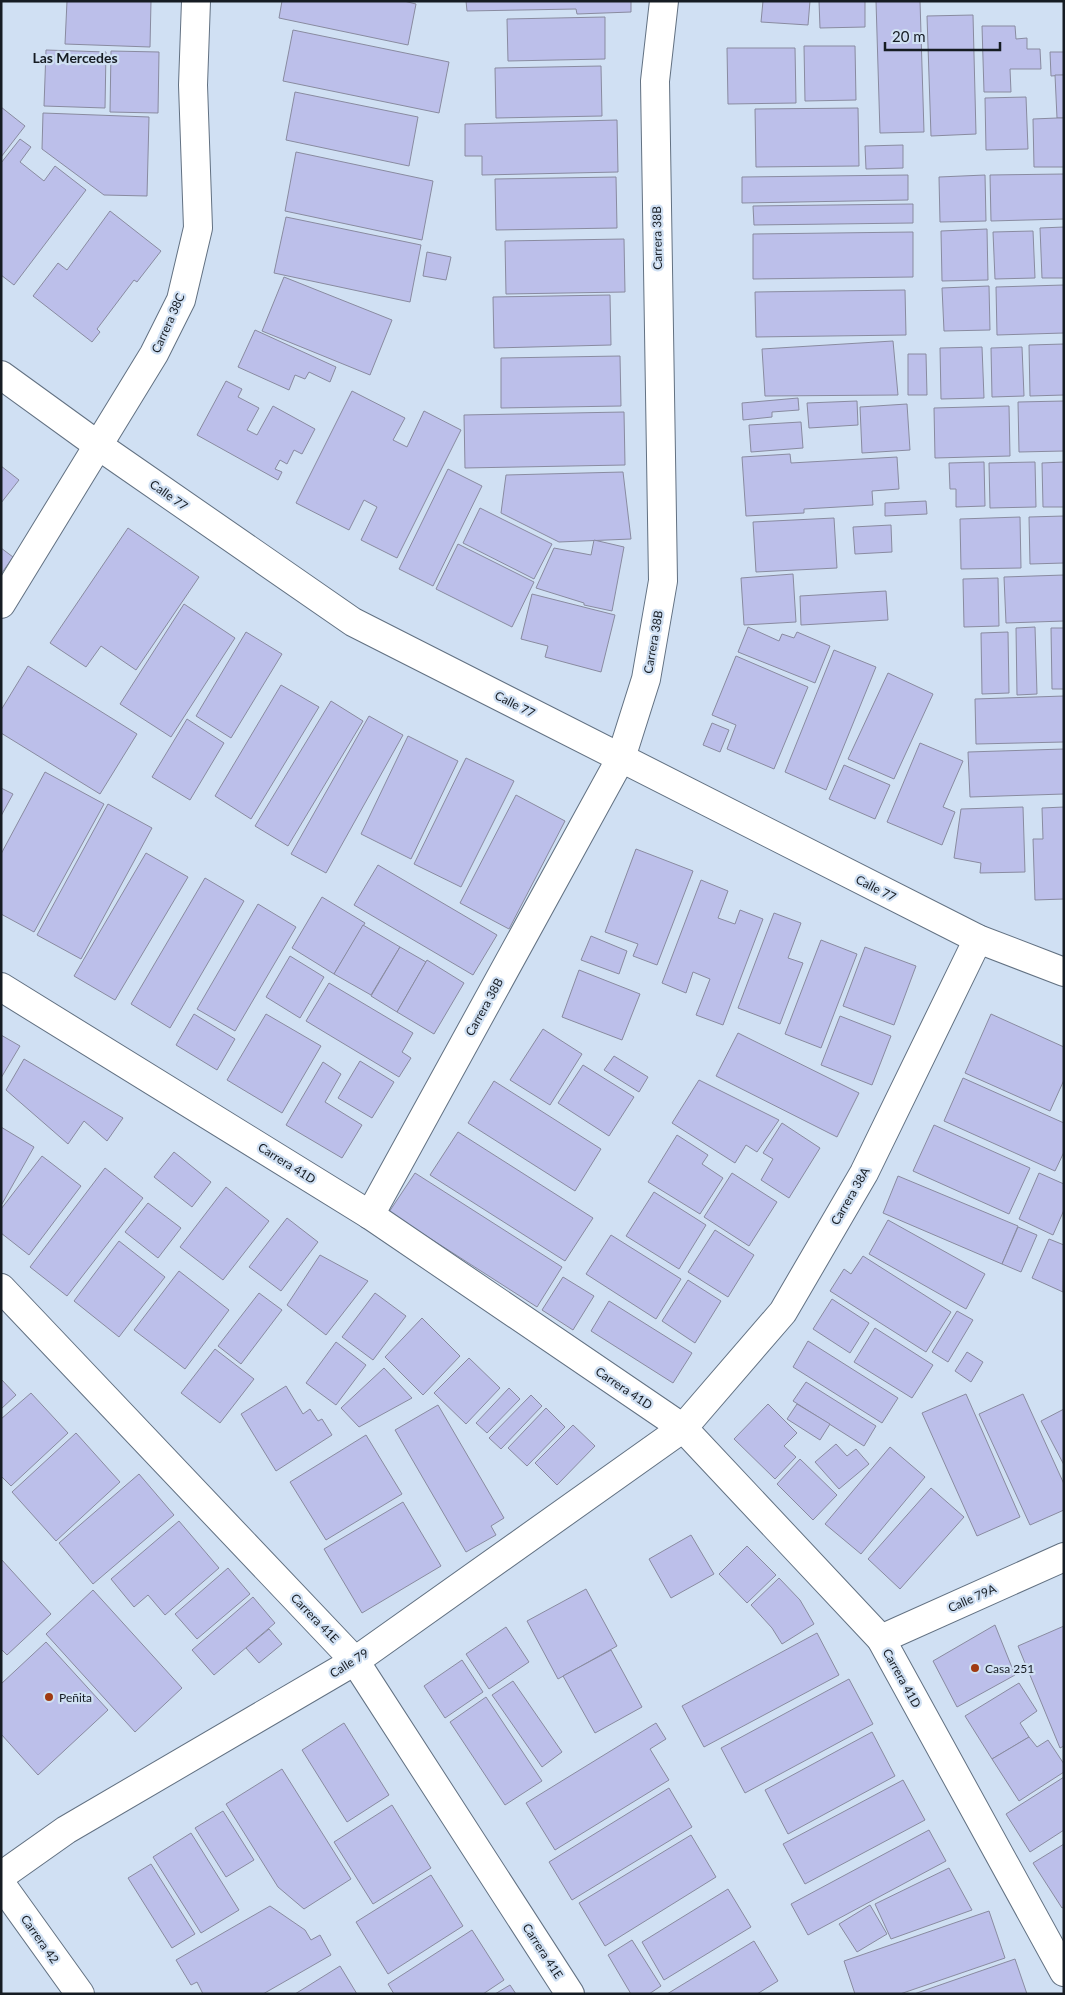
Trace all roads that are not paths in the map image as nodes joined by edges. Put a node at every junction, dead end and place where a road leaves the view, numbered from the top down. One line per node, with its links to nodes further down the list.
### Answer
1 (196, 1): 4 (street, Carrera 38C)
2 (664, 1): 6 (street, Carrera 38B)
3 (1, 375): 4 (street, Calle 77)
4 (99, 446): 5 (street, Carrera 38C); 6 (street, Calle 77)
5 (1, 604)
6 (621, 758): 7 (street, Calle 77); 10 (street, Carrera 38B)
7 (978, 940): 8 (street, Calle 77); 12 (street, Carrera 38A)
8 (1064, 972)
9 (1, 987): 10 (street, Carrera 41D)
10 (370, 1215): 12 (street, Carrera 41D)
11 (1, 1288): 15 (street, Carrera 41E)
12 (683, 1428): 14 (street, Carrera 41D); 15 (street, Calle 79)
13 (1064, 1557): 14 (street, Calle 79A)
14 (881, 1639): 18 (street, Carrera 41D)
15 (356, 1661): 16 (street, Calle 79); 20 (street, Carrera 41E)
16 (1, 1876)
17 (1, 1884): 19 (street, Carrera 42)
18 (1064, 1972)
19 (80, 1994)
20 (570, 1994)

